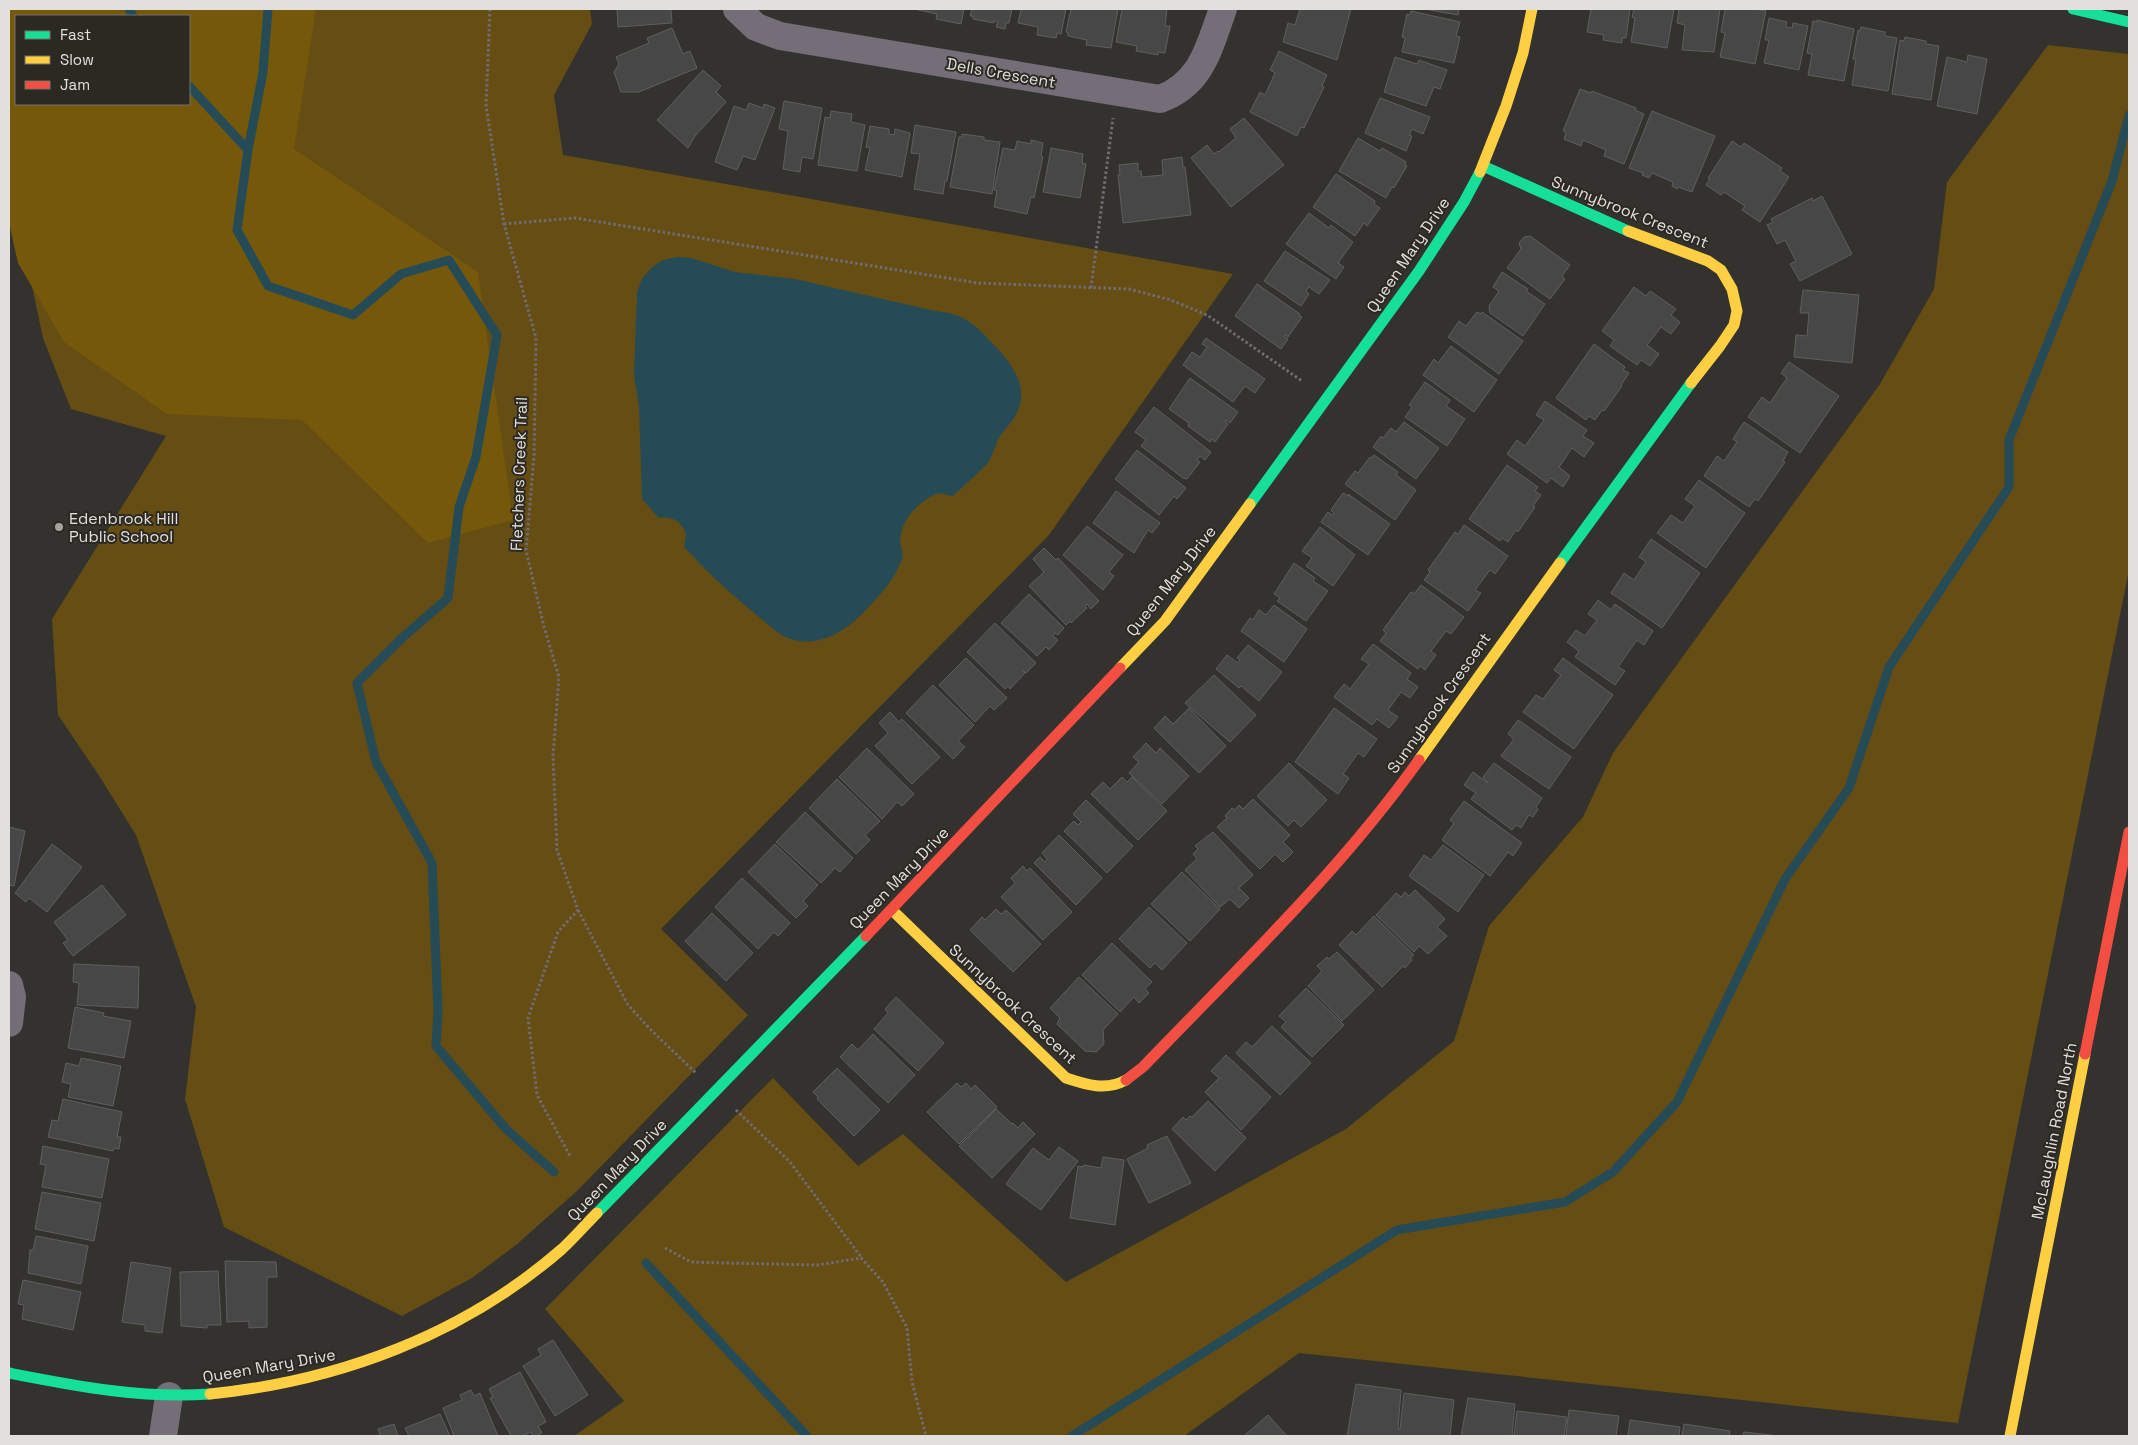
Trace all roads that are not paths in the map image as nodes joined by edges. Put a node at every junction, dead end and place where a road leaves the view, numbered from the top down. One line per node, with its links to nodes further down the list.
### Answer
1 (737, 9): 2 (street, Dells Crescent)
2 (1223, 9)
3 (1532, 9): 6 (street, Queen Mary Drive)
4 (2073, 9): 5 (street)
5 (2129, 22)
6 (1483, 166): 8 (street, Queen Mary Drive); 8 (street, Sunnybrook Crescent)
7 (2129, 832): 14 (street, McLaughlin Road North)
8 (892, 910): 12 (street, Queen Mary Drive)
9 (9, 985): 10 (street)
10 (9, 1023)
11 (9, 1373): 12 (street, Queen Mary Drive)
12 (168, 1396): 13 (street)
13 (163, 1436)
14 (2010, 1436)

